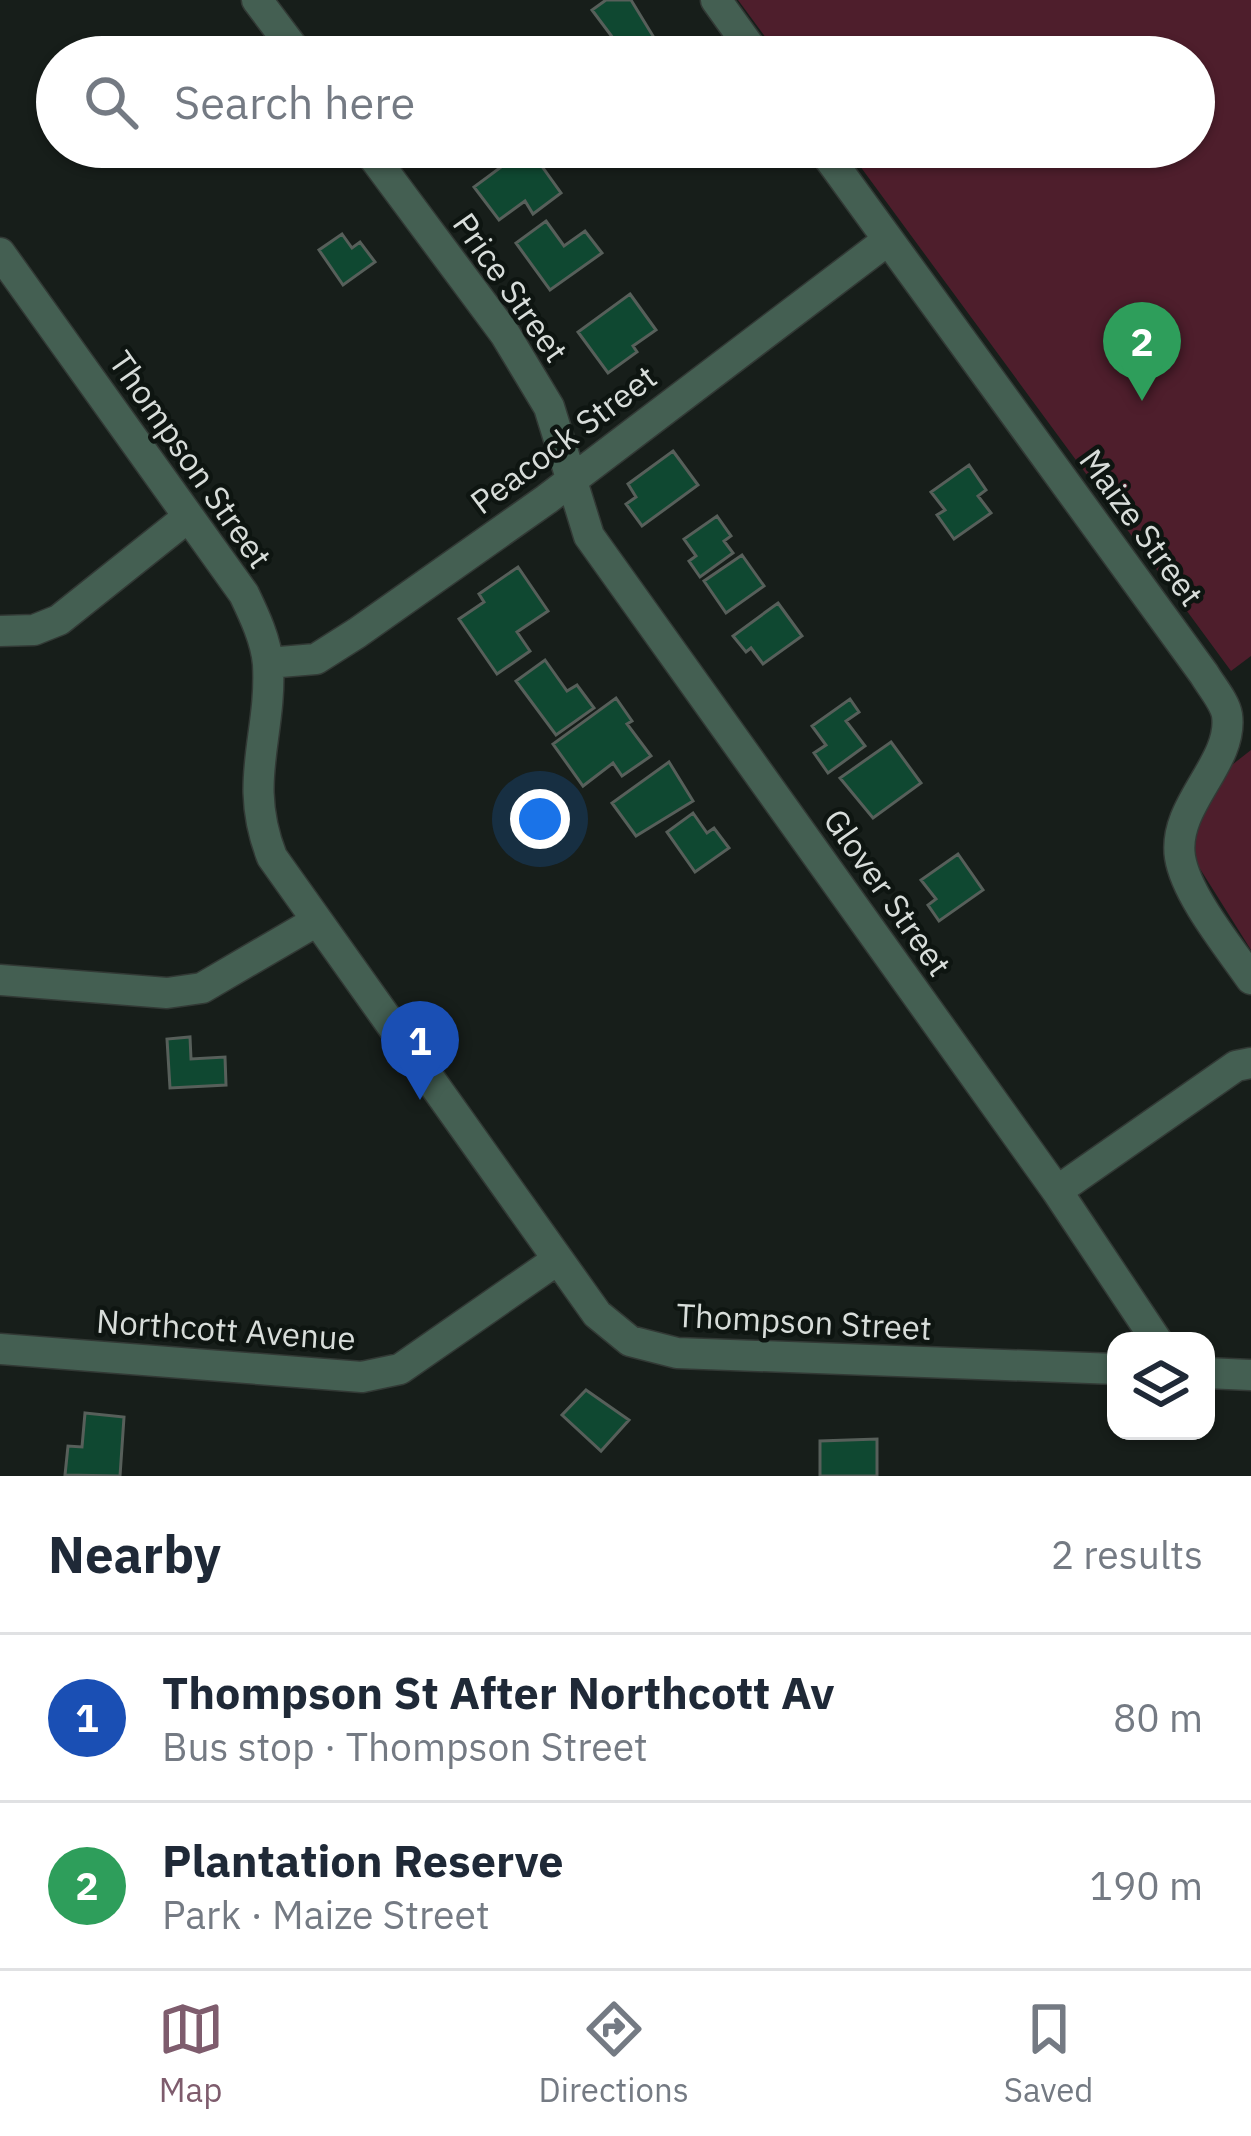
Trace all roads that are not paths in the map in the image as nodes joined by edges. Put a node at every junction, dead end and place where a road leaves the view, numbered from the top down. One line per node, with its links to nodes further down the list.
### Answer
1 (257, 0): 3 (street)
2 (716, 0): 4 (street)
3 (284, 36)
4 (742, 36)
5 (382, 168): 9 (street, Price Street)
6 (836, 168): 7 (street, Maize Street)
7 (887, 239): 9 (street, Peacock Street); 14 (street, Maize Street)
8 (0, 253): 10 (street, Thompson Street)
9 (572, 480): 12 (street, Peacock Street); 17 (street, Glover Street)
10 (188, 517): 11 (street); 12 (street, Thompson Street)
11 (0, 631)
12 (268, 663): 13 (street, Thompson Street)
13 (315, 922): 15 (street); 18 (street, Thompson Street)
14 (1251, 979)
15 (0, 980)
16 (1251, 1063): 17 (street)
17 (1057, 1191): 19 (street, Glover Street)
18 (557, 1260): 20 (street, Northcott Avenue); 21 (street, Thompson Street)
19 (1151, 1332)
20 (0, 1349)
21 (1107, 1370)
22 (1215, 1373): 23 (street)
23 (1251, 1375)

